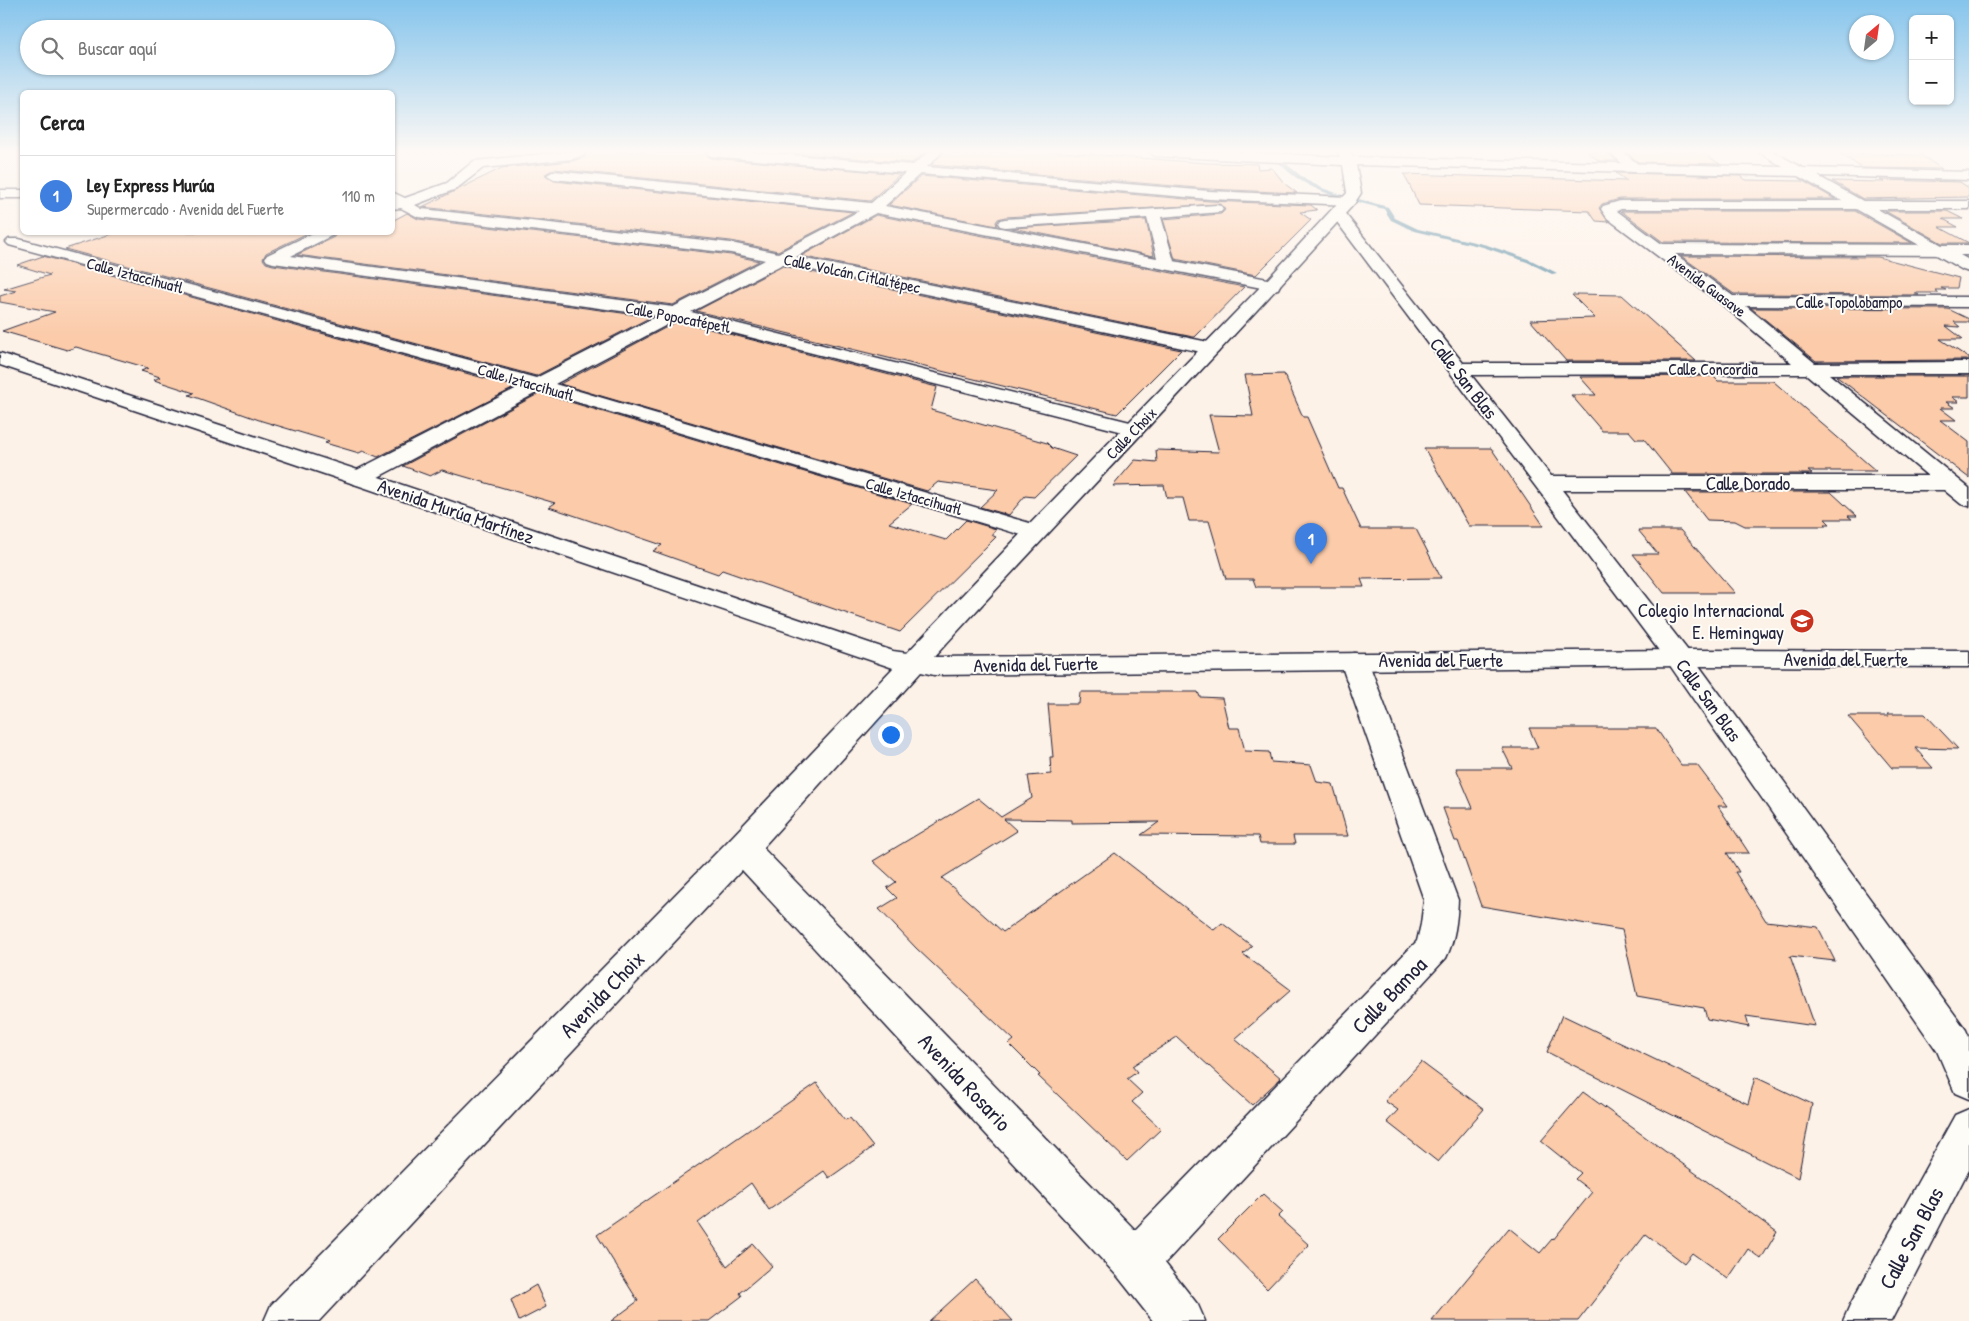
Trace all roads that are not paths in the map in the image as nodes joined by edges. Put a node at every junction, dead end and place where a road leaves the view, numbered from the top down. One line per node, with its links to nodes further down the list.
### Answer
1 (424, 214): 16 (street, Calle Volcán Citlaltépec)
2 (863, 214): 16 (street)
3 (903, 214): 10 (street)
4 (1153, 214): 5 (street); 10 (street); 17 (street)
5 (1157, 214)
6 (1339, 214): 19 (street, Calle Choix)
7 (1348, 214): 26 (street, Calle San Blas)
8 (1612, 214): 13 (street, Avenida Guasave)
9 (1873, 214): 14 (street)
10 (966, 226): 17 (street)
11 (322, 235): 22 (street, Calle Popocatépetl)
12 (14, 242): 28 (street, Calle Iztaccihuatl)
13 (1658, 248): 14 (street); 20 (street, Avenida Guasave)
14 (1938, 250): 15 (street); 18 (street)
15 (1969, 250)
16 (781, 258): 22 (street); 23 (street, Calle Volcán Citlaltépec)
17 (1167, 265): 19 (street)
18 (1969, 268)
19 (1272, 285): 23 (street, Calle Choix)
20 (1729, 301): 21 (street, Calle Topolobampo); 27 (street, Avenida Guasave)
21 (1969, 302)
22 (675, 313): 28 (street); 29 (street, Calle Popocatépetl)
23 (1211, 348): 29 (street, Calle Choix)
24 (0, 358): 30 (street, Avenida Murúa Martínez)
25 (1969, 368): 27 (street, Calle Concordia)
26 (1457, 369): 27 (street, Calle Concordia); 31 (street, Calle San Blas)
27 (1813, 369): 32 (street, Avenida Guasave)
28 (538, 385): 30 (street); 34 (street, Calle Iztaccihuatl)
29 (1135, 429): 34 (street, Calle Choix)
30 (359, 478): 38 (street, Avenida Murúa Martínez)
31 (1546, 483): 32 (street, Calle Dorado); 35 (street, Calle San Blas)
32 (1949, 483): 33 (street, Avenida Guasave)
33 (1969, 499)
34 (1035, 532): 38 (street, Calle Choix)
35 (1679, 658): 36 (street, Avenida del Fuerte); 37 (street, Avenida del Fuerte); 40 (street, Calle San Blas)
36 (1969, 659)
37 (1354, 661): 38 (street, Avenida del Fuerte); 42 (street, Calle Bamoa)
38 (913, 664): 39 (street, Avenida Choix)
39 (742, 848): 42 (street, Avenida Rosario); 43 (street, Avenida Choix)
40 (1969, 1081)
41 (1969, 1128): 45 (street, Calle San Blas)
42 (1135, 1262): 44 (street, Avenida Rosario)
43 (287, 1321)
44 (1182, 1321)
45 (1866, 1321)

